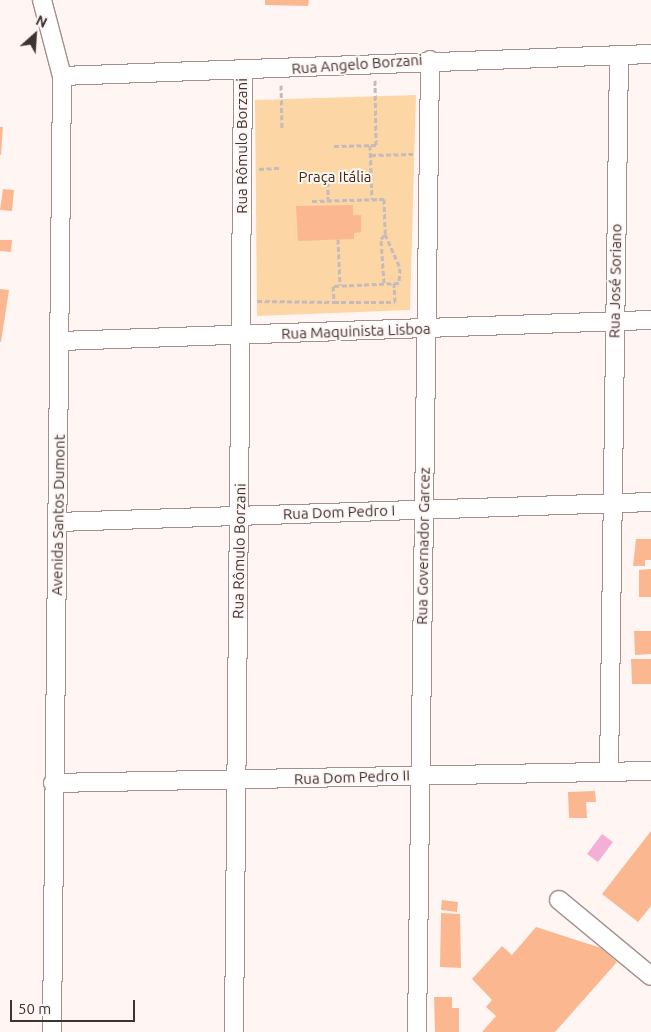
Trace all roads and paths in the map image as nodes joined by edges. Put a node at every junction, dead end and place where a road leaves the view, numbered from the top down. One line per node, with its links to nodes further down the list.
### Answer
1 (42, 0): 8 (street, Avenida Santos Dumont)
2 (651, 54): 3 (street, Rua Angelo Borzani)
3 (619, 57): 4 (street, Rua Angelo Borzani); 27 (street, Rua José Soriano)
4 (430, 60): 5 (street, Rua Angelo Borzani); 12 (street, Rua Governador Garcez)
5 (374, 62): 7 (street, Rua Angelo Borzani); 10 (path)
6 (243, 69): 7 (street, Rua Angelo Borzani); 8 (street, Rua Angelo Borzani); 15 (street, Rua Rômulo Borzani)
7 (280, 69): 9 (path)
8 (62, 76): 31 (street, Avenida Santos Dumont)
9 (282, 128)
10 (370, 145): 11 (path); 13 (path)
11 (334, 146)
12 (430, 154): 13 (path); 29 (street, Rua Governador Garcez)
13 (371, 155): 17 (path)
14 (281, 168): 15 (path)
15 (243, 169): 25 (street, Rua Rômulo Borzani)
16 (328, 174): 18 (path)
17 (372, 199): 18 (path); 20 (path)
18 (328, 200): 19 (path)
19 (312, 201)
20 (385, 234): 22 (path); 23 (path)
21 (338, 240): 24 (path)
22 (384, 283): 23 (path); 24 (path)
23 (394, 283): 26 (path)
24 (340, 285): 26 (path)
25 (241, 301): 26 (path); 30 (street, Rua Rômulo Borzani)
26 (334, 302)
27 (614, 319): 28 (street, Rua Maquinista Lisboa); 29 (street, Rua Maquinista Lisboa); 33 (street, Rua José Soriano)
28 (651, 320)
29 (429, 328): 30 (street, Rua Maquinista Lisboa); 34 (street, Rua Governador Garcez)
30 (240, 335): 31 (street, Rua Maquinista Lisboa); 35 (street, Rua Rômulo Borzani)
31 (61, 341): 36 (street, Avenida Santos Dumont)
32 (651, 502): 33 (street, Rua Dom Pedro I)
33 (613, 505): 34 (street, Rua Dom Pedro I); 38 (street, Rua José Soriano)
34 (422, 510): 35 (street, Rua Dom Pedro I); 39 (street, Rua Governador Garcez)
35 (241, 516): 36 (street, Rua Dom Pedro I); 40 (street, Rua Rômulo Borzani)
36 (58, 522): 41 (street, Avenida Santos Dumont)
37 (651, 770): 38 (street, Rua Dom Pedro II)
38 (610, 772): 39 (street, Rua Dom Pedro II)
39 (423, 775): 40 (street, Rua Dom Pedro II); 46 (street, Rua Governador Garcez)
40 (234, 781): 41 (street, Rua Dom Pedro II); 45 (street, Rua Rômulo Borzani)
41 (53, 783): 44 (street, Avenida Santos Dumont)
42 (559, 900): 43 (street)
43 (651, 976)
44 (52, 1032)
45 (234, 1032)
46 (417, 1032)

